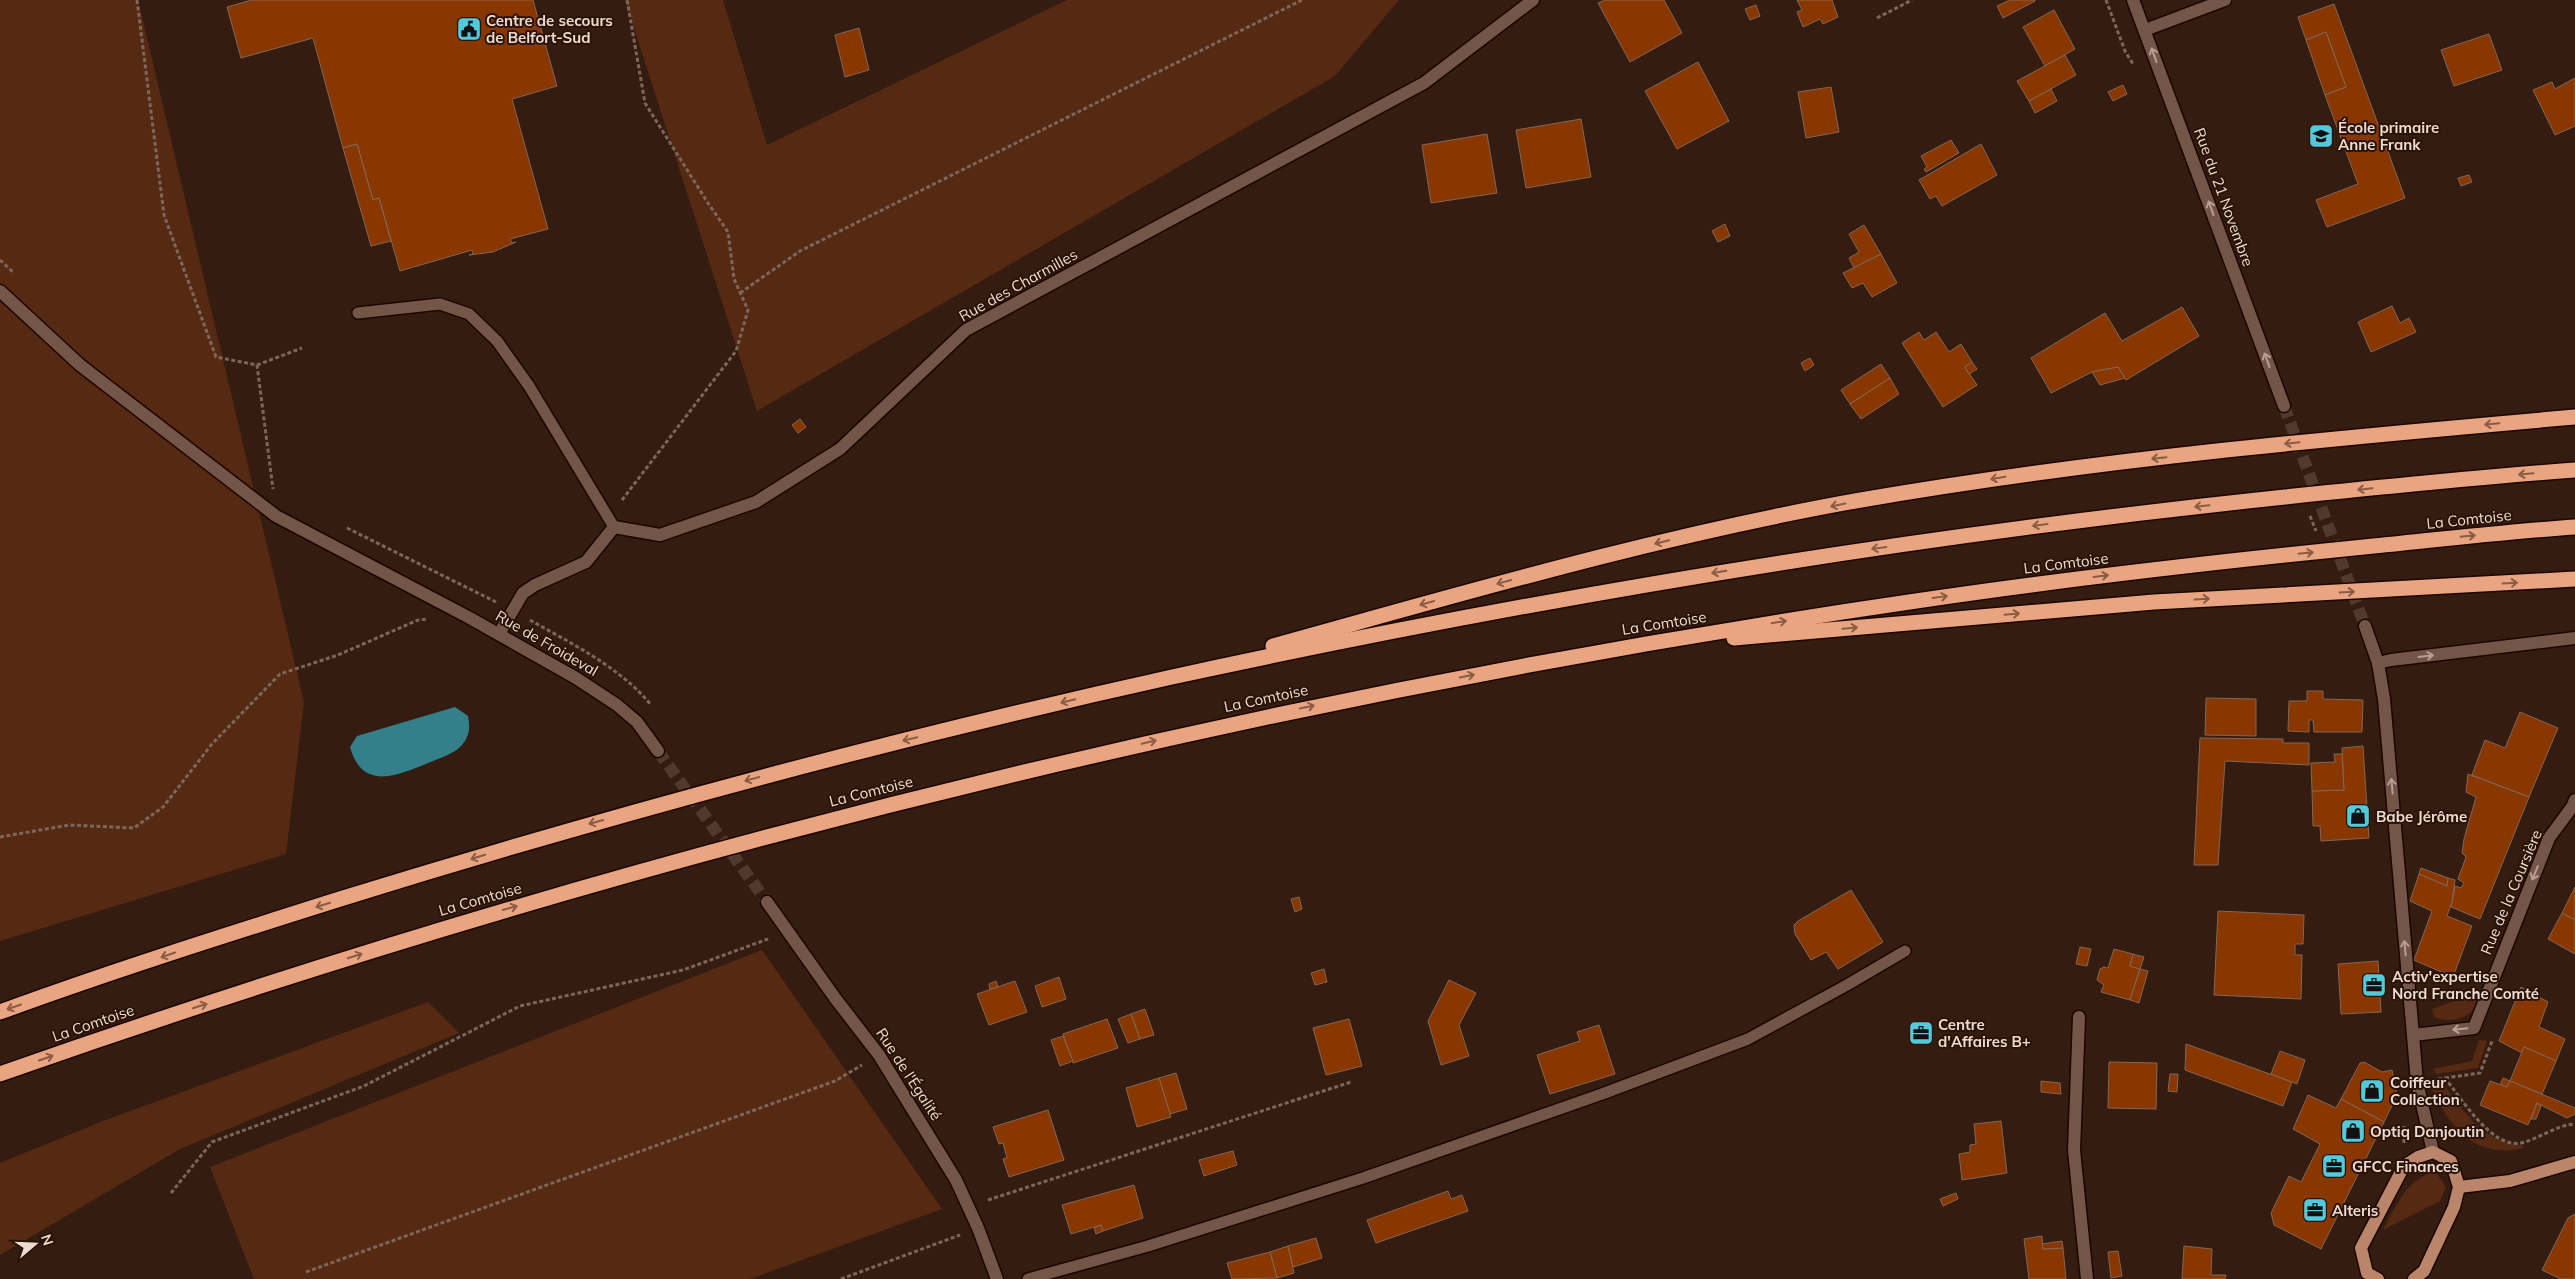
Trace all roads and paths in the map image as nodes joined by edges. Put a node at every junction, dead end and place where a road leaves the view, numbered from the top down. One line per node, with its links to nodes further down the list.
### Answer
1 (137, 0): 16 (path)
2 (627, 0): 13 (path)
3 (1302, 0): 13 (path)
4 (1533, 0): 22 (street, Rue des Charmilles)
5 (1912, 0): 8 (path)
6 (2133, 0): 9 (street, Rue du 21 Novembre)
7 (2225, 0): 9 (street)
8 (1877, 18)
9 (2145, 30): 17 (street, Rue du 21 Novembre, one-way to 9)
10 (0, 260): 11 (path)
11 (21, 280)
12 (0, 290): 26 (street, Rue de Froideval)
13 (740, 293): 22 (path)
14 (358, 313): 22 (lane)
15 (302, 348): 16 (path)
16 (258, 365): 20 (path)
17 (2284, 406)
18 (2575, 417): 32 (highway, one-way to 32)
19 (2575, 470): 32 (highway, one-way to 32)
20 (266, 486)
21 (345, 527): 25 (path)
22 (614, 527): 25 (street)
23 (2575, 527): 30 (highway, La Comtoise, one-way to 23)
24 (2575, 579): 30 (highway, one-way to 24)
25 (512, 610): 28 (street); 33 (path)
26 (468, 617): 28 (street, Rue de Froideval); 36 (path)
27 (2365, 626): 31 (street)
28 (499, 634): 34 (street, Rue de Froideval)
29 (2575, 638): 31 (street, one-way to 29)
30 (1610, 649): 44 (highway, La Comtoise, one-way to 30)
31 (2378, 663): 42 (street, one-way to 31)
32 (1115, 690): 40 (highway, one-way to 40)
33 (654, 708)
34 (655, 747)
35 (2575, 800): 42 (street, Rue de la Coursière, one-way to 42)
36 (0, 837)
37 (767, 902): 38 (street, Rue de l'Égalité)
38 (790, 931): 43 (street, Rue de l'Égalité); 51 (path)
39 (1904, 951): 58 (lane)
40 (0, 1012)
41 (2079, 1017): 59 (street)
42 (2413, 1035): 46 (street)
43 (880, 1055): 52 (street, Rue de l'Égalité); 54 (path)
44 (0, 1074)
45 (1351, 1082): 52 (path)
46 (2417, 1082): 47 (path); 48 (street)
47 (2575, 1124)
48 (2433, 1152): 50 (main road); 55 (main road)
49 (2575, 1162): 50 (main road)
50 (2459, 1188): 60 (main road)
51 (171, 1193)
52 (968, 1206): 53 (street, Rue de l'Égalité)
53 (978, 1228): 56 (path); 57 (street, Rue de l'Égalité)
54 (306, 1272)
55 (2368, 1277)
56 (841, 1279)
57 (997, 1279)
58 (1028, 1279)
59 (2087, 1279)
60 (2414, 1279)

